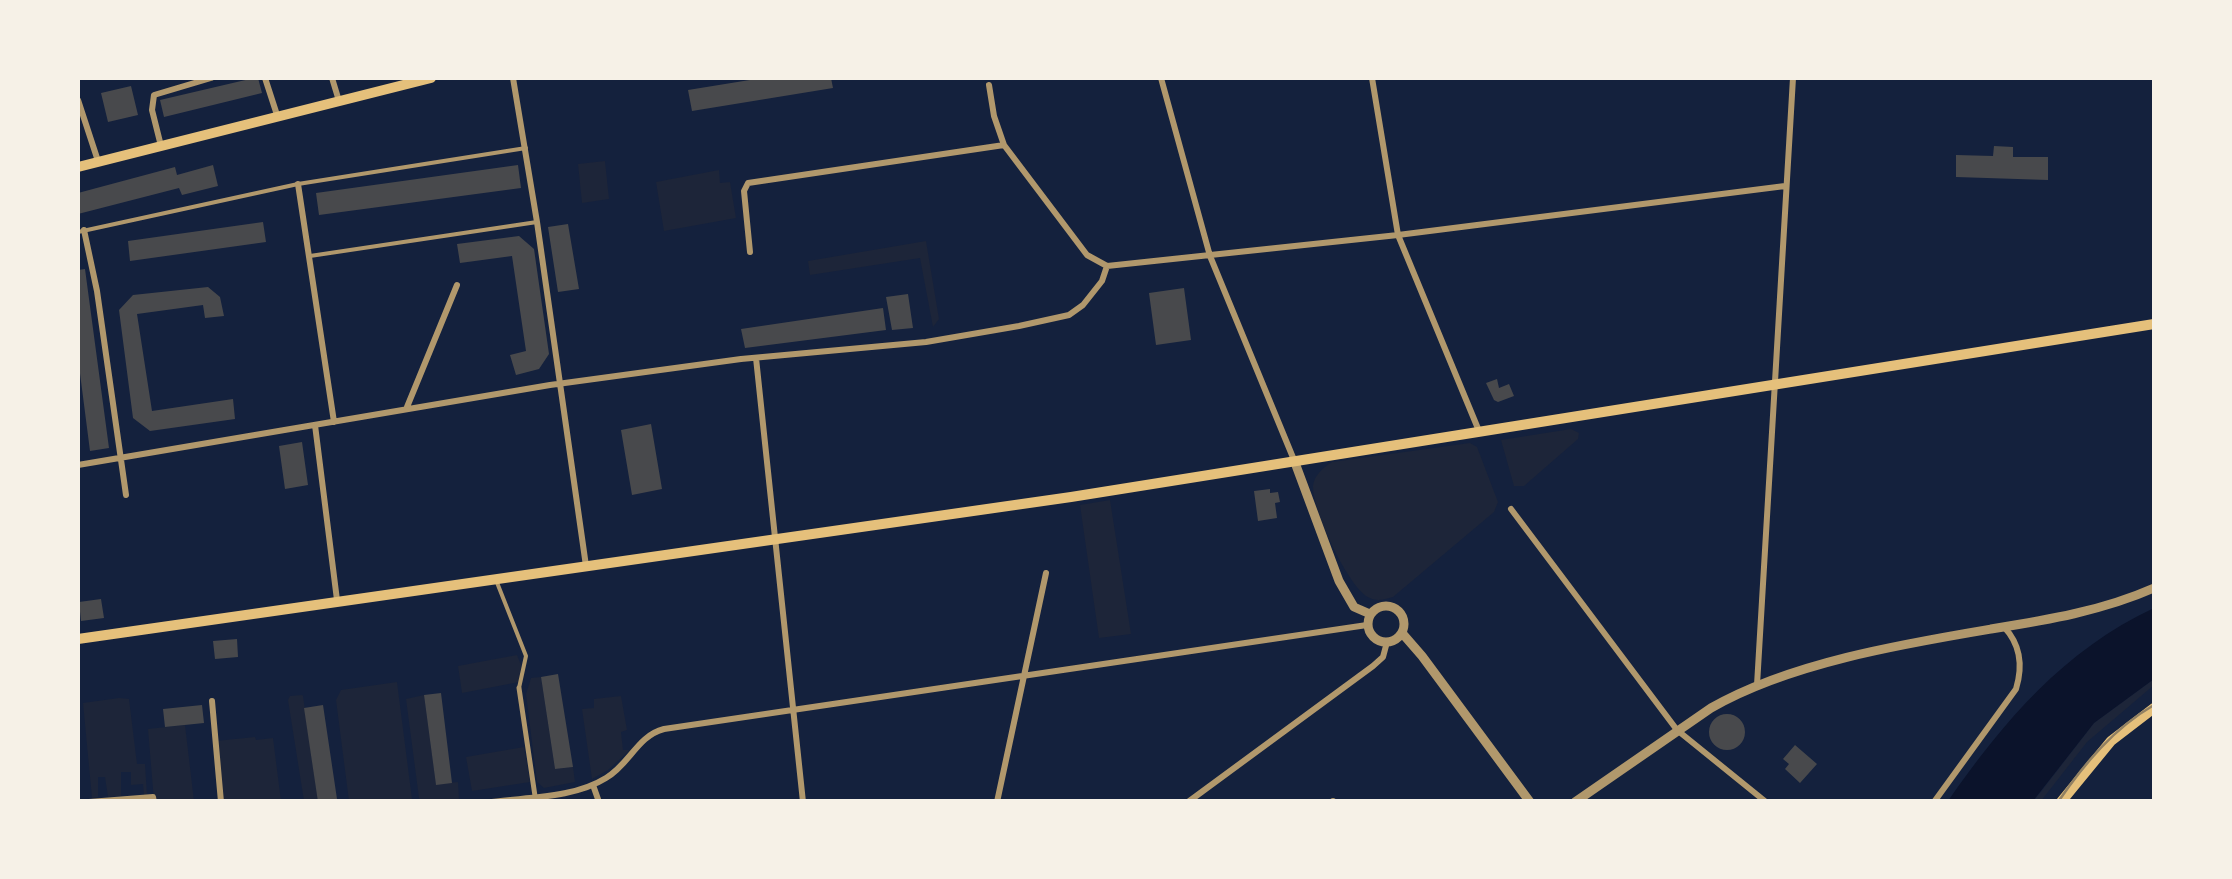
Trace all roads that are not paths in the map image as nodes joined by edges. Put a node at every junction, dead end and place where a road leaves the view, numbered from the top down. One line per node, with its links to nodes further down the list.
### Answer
1 (211, 78): 14 (street)
2 (265, 78): 12 (street)
3 (332, 78): 11 (street)
4 (431, 78): 11 (main road)
5 (514, 78): 15 (street)
6 (1161, 78): 25 (street)
7 (1372, 78): 22 (street)
8 (1793, 78): 19 (street)
9 (989, 85): 13 (street)
10 (78, 100): 16 (street)
11 (339, 102): 12 (main road)
12 (278, 118): 14 (main road)
13 (1004, 144): 23 (street); 26 (street)
14 (161, 147): 16 (main road)
15 (526, 148): 18 (lane); 20 (street)
16 (98, 162): 17 (main road)
17 (78, 167)
18 (298, 184): 21 (lane); 24 (street)
19 (1785, 186): 22 (street); 31 (street)
20 (538, 222): 24 (lane); 30 (street)
21 (81, 230): 36 (street)
22 (1398, 235): 25 (street); 35 (street)
23 (750, 252)
24 (309, 256): 33 (street)
25 (1210, 256): 26 (street); 37 (street)
26 (1107, 266): 29 (street)
27 (457, 285): 32 (street)
28 (2154, 324): 31 (main road)
29 (756, 358): 30 (street); 41 (street)
30 (560, 383): 32 (street); 42 (street)
31 (1774, 384): 35 (main road); 53 (street)
32 (407, 408): 33 (street)
33 (334, 422): 34 (street)
34 (316, 425): 36 (street); 46 (street)
35 (1479, 431): 37 (main road)
36 (121, 459): 38 (street); 39 (street)
37 (1294, 460): 41 (main road); 47 (street)
38 (78, 465)
39 (126, 496)
40 (1511, 509): 58 (street)
41 (774, 540): 42 (main road); 57 (street)
42 (586, 567): 44 (main road)
43 (1046, 572): 52 (street)
44 (496, 580): 46 (main road); 54 (lane)
45 (2154, 588): 48 (street)
46 (337, 600): 50 (main road)
47 (1369, 620): 49 (street); 51 (street); 52 (street)
48 (2004, 627): 53 (street); 72 (street)
49 (1402, 633): 51 (street); 69 (street)
50 (78, 640)
51 (1388, 642): 68 (street)
52 (1025, 677): 57 (street); 67 (street)
53 (1757, 685): 58 (street)
54 (520, 688): 60 (street)
55 (212, 701): 63 (street)
56 (2154, 708): 73 (main road)
57 (792, 712): 59 (street); 66 (street)
58 (1678, 730): 70 (street); 71 (street)
59 (593, 785): 60 (street); 65 (street)
60 (534, 796): 64 (street)
61 (89, 801): 62 (street)
62 (154, 802)
63 (221, 802)
64 (492, 802)
65 (599, 802)
66 (802, 802)
67 (996, 802)
68 (1188, 802)
69 (1530, 802)
70 (1574, 802)
71 (1766, 802)
72 (1934, 802)
73 (2062, 802)

